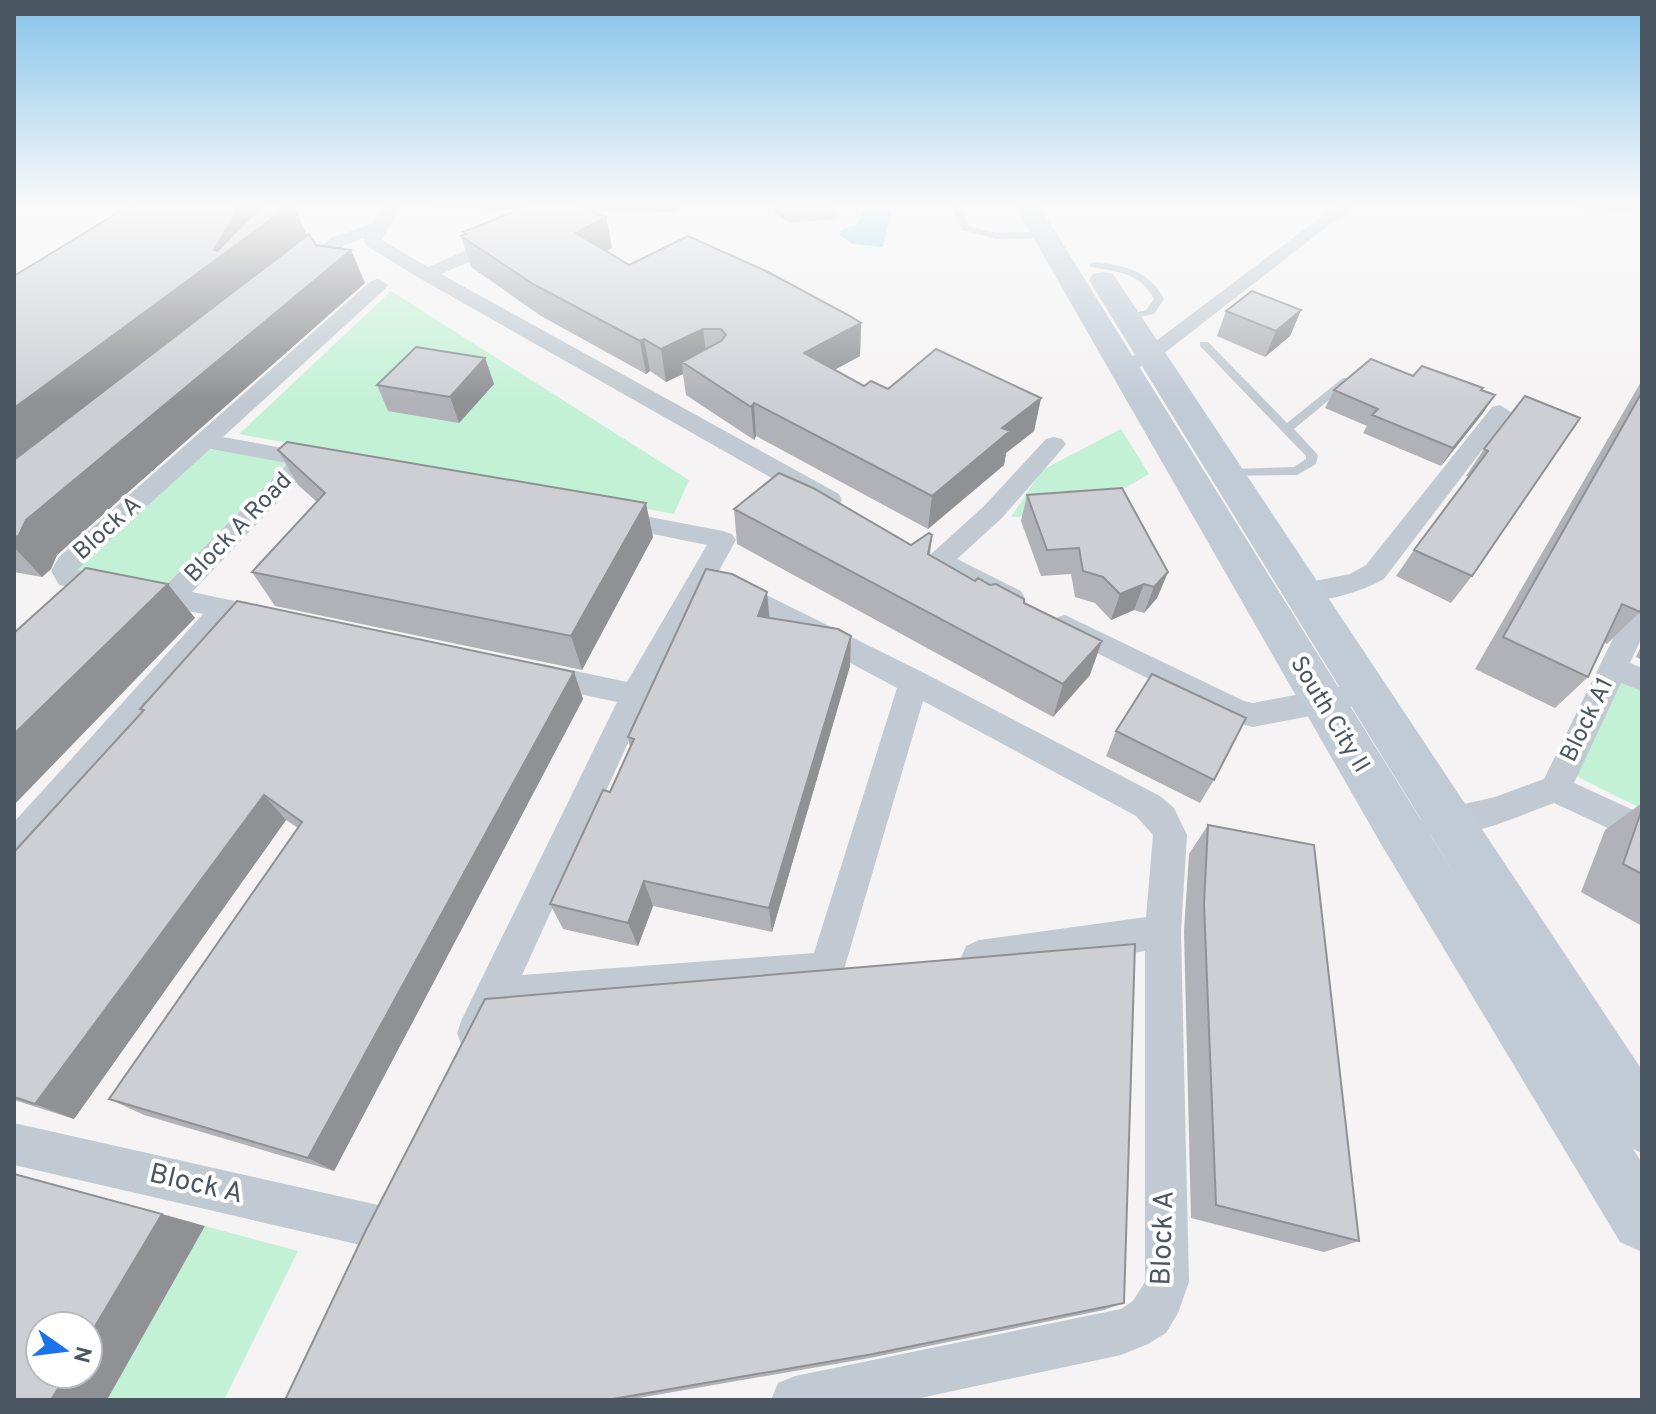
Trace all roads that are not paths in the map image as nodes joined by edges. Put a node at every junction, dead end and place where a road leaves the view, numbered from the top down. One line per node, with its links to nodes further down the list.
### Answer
1 (303, 270): 8 (street)
2 (419, 270): 7 (street)
3 (435, 270): 7 (street)
4 (1078, 270): 11 (main road, South City II)
5 (1097, 270): 11 (main road, South City II)
6 (1259, 270): 11 (street)
7 (426, 274): 14 (street)
8 (284, 285)
9 (378, 285): 17 (street, Block A)
10 (1204, 344): 16 (lane)
11 (1136, 361): 21 (main road, South City II); 36 (main road, South City II)
12 (1355, 374): 16 (lane)
13 (678, 388): 14 (street)
14 (653, 401): 22 (street)
15 (1500, 412): 25 (street)
16 (1287, 429): 21 (lane)
17 (207, 441): 19 (street); 26 (street, Block A)
18 (1054, 444): 36 (street)
19 (306, 458): 20 (street); 26 (street, Block A Road)
20 (348, 466)
21 (1229, 473): 25 (main road, South City II)
22 (843, 507)
23 (588, 513): 24 (street)
24 (705, 573): 33 (street, Block A); 35 (street)
25 (1304, 592): 34 (main road, South City II)
26 (171, 597): 27 (street, Block A)
27 (224, 608): 29 (street, Block A); 41 (street)
28 (1642, 608): 30 (street, Block A1)
29 (300, 624)
30 (1613, 668): 32 (street); 37 (street, Block A1)
31 (513, 669): 35 (street)
32 (1642, 680)
33 (914, 681): 42 (street, Block A); 44 (street)
34 (1368, 693): 36 (street); 38 (main road, South City II)
35 (635, 695): 44 (street)
36 (1322, 702): 39 (main road, South City II)
37 (1555, 789): 38 (street); 40 (street)
38 (1449, 821): 39 (street); 46 (main road, South City II)
39 (1398, 829): 48 (main road, South City II)
40 (1642, 830)
41 (14, 846)
42 (1163, 931): 43 (street); 50 (street, Block A)
43 (951, 960)
44 (495, 995): 45 (street)
45 (461, 1063)
46 (1642, 1123)
47 (14, 1144): 49 (street, Block A)
48 (1642, 1220)
49 (357, 1270)
50 (795, 1400)

